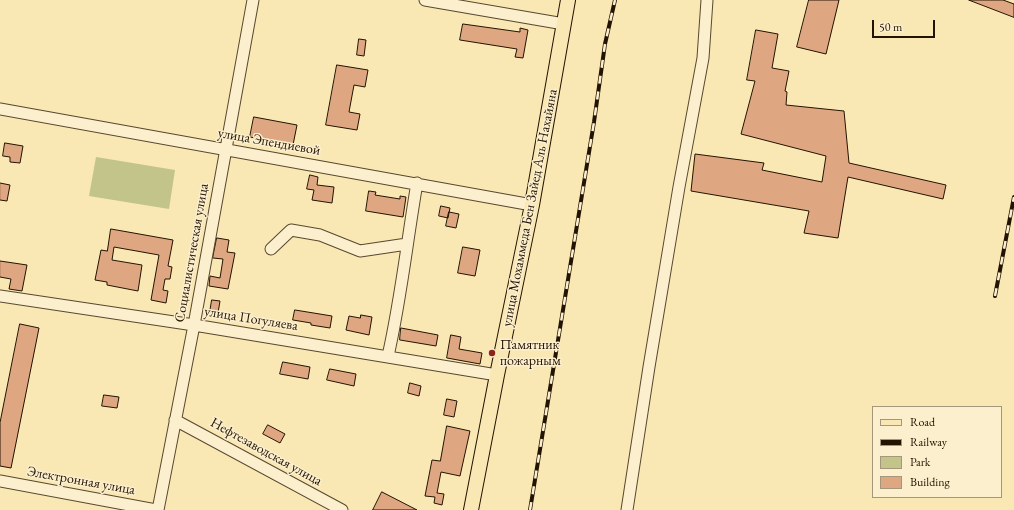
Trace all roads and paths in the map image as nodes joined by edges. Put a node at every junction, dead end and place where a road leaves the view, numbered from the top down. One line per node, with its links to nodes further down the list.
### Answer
1 (253, 0): 7 (street, Социалистическая улица)
2 (425, 0): 5 (street)
3 (568, 0): 5 (main road, улица Мохаммеда Бен Зайед Аль Нахайяна)
4 (707, 0): 21 (street)
5 (564, 24): 9 (main road, улица Мохаммеда Бен Зайед Аль Нахайяна)
6 (0, 109): 7 (street, улица Эпендиевой)
7 (226, 149): 8 (street, улица Эпендиевой); 13 (street, Социалистическая улица)
8 (417, 183): 9 (street, улица Эпендиевой); 10 (street)
9 (532, 205): 15 (main road, улица Мохаммеда Бен Зайед Аль Нахайяна)
10 (407, 244): 11 (street); 14 (street)
11 (271, 249)
12 (0, 296): 13 (street, улица Погуляева)
13 (194, 325): 14 (street, улица Погуляева); 16 (street, Социалистическая улица)
14 (388, 356): 15 (street, улица Погуляева)
15 (497, 375): 20 (main road, улица Мохаммеда Бен Зайед Аль Нахайяна)
16 (175, 420): 18 (street, Социалистическая улица); 19 (street, Нефтезаводская улица)
17 (0, 481): 18 (street, Электронная улица)
18 (157, 510)
19 (342, 510)
20 (472, 510)
21 (627, 510)

